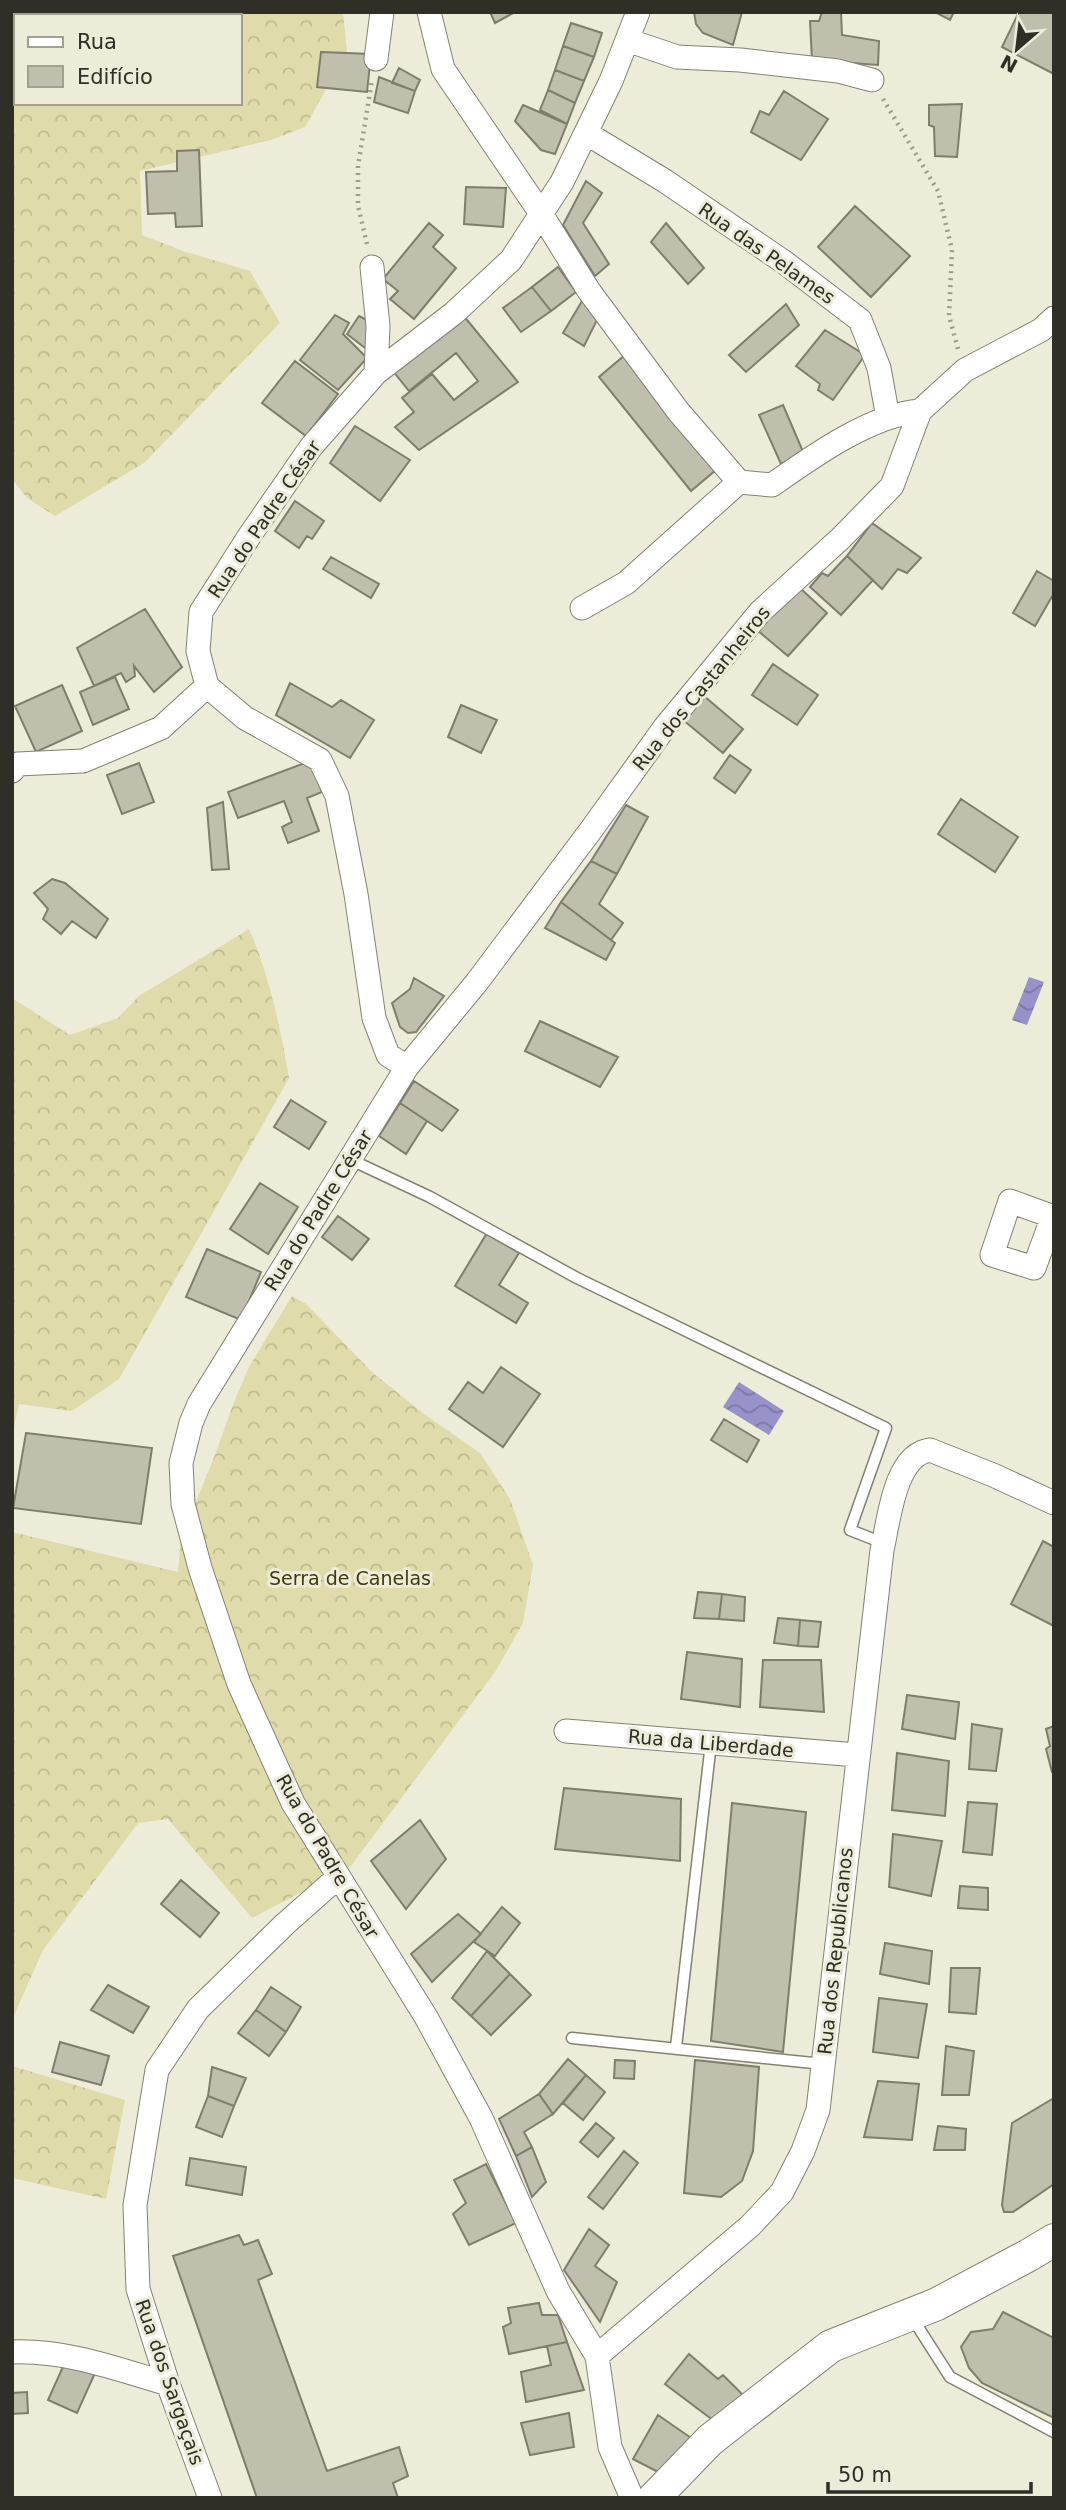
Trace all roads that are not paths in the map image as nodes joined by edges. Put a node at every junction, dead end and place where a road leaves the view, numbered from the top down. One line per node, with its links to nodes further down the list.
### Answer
1 (382, 12): 5 (street)
2 (429, 12): 8 (street)
3 (638, 12): 4 (street, Rua do Padre César)
4 (627, 40): 6 (street); 7 (street, Rua do Padre César)
5 (376, 59)
6 (872, 80)
7 (586, 133): 8 (street, Rua do Padre César); 13 (street, Rua das Pelames)
8 (540, 212): 11 (street, Rua do Padre César); 14 (street)
9 (372, 267): 11 (street)
10 (1054, 318): 12 (street, Rua dos Castanheiros)
11 (376, 373): 16 (street, Rua do Padre César)
12 (920, 411): 13 (street); 18 (street, Rua dos Castanheiros)
13 (888, 418): 14 (street)
14 (739, 482): 15 (street)
15 (582, 608)
16 (207, 686): 17 (street); 18 (street)
17 (14, 765)
18 (407, 1068): 19 (street, Rua do Padre César)
19 (349, 1159): 21 (lane); 25 (street, Rua do Padre César)
20 (1054, 1503): 21 (street, Rua dos Republicanos)
21 (883, 1543): 24 (street, Rua dos Republicanos)
22 (566, 1731): 23 (street, Rua da Liberdade)
23 (711, 1743): 24 (street, Rua da Liberdade); 27 (lane)
24 (857, 1755): 28 (street, Rua dos Republicanos)
25 (337, 1878): 32 (street, Rua do Padre César); 33 (street, Rua dos Sargaçais)
26 (572, 2038): 27 (lane)
27 (676, 2047): 28 (lane)
28 (823, 2064): 32 (street, Rua dos Republicanos)
29 (1054, 2240): 30 (main road)
30 (910, 2314): 34 (lane); 37 (main road)
31 (12, 2352): 33 (street)
32 (597, 2357): 36 (street, Rua do Padre César)
33 (168, 2385): 35 (street, Rua dos Sargaçais)
34 (1054, 2432)
35 (210, 2498)
36 (632, 2498)
37 (654, 2498)

